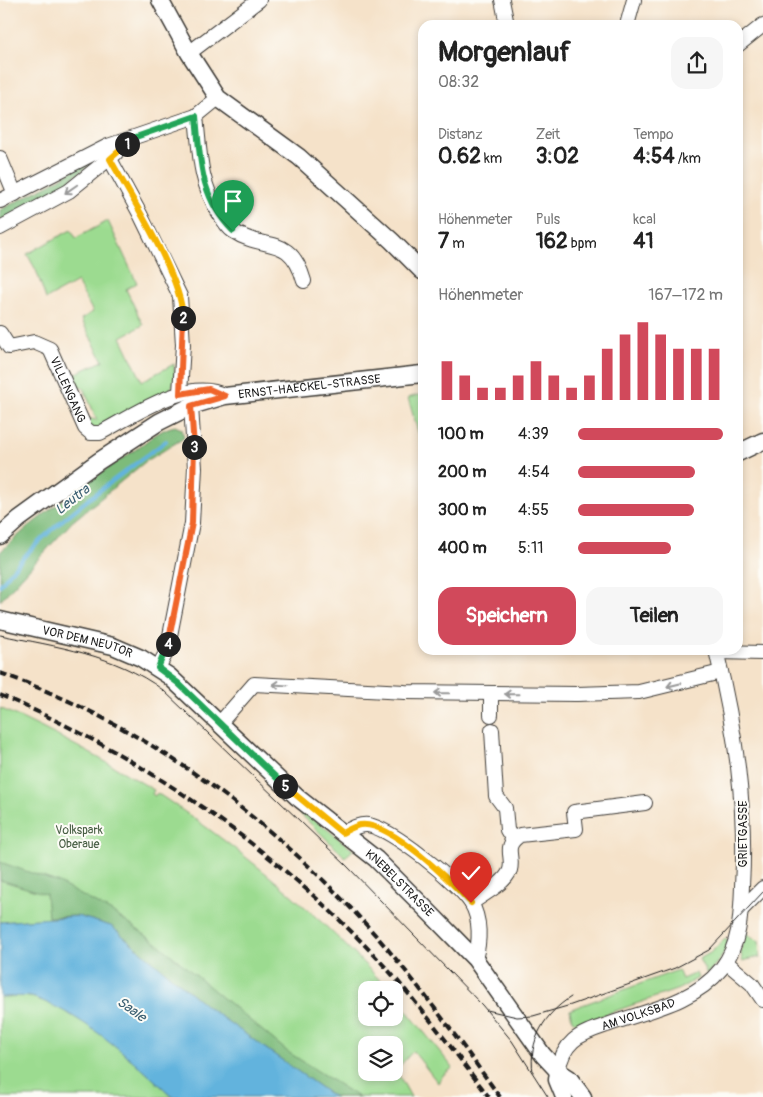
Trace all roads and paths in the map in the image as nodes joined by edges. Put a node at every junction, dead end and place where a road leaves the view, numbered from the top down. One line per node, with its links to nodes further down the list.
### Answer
1 (160, 0): 10 (main road)
2 (259, 0): 10 (street)
3 (502, 0): 6 (street)
4 (512, 0): 6 (street)
5 (634, 0): 7 (street)
6 (507, 20)
7 (628, 20)
8 (763, 25): 9 (street)
9 (743, 41)
10 (189, 54): 11 (main road)
11 (218, 98): 12 (street); 19 (main road)
12 (196, 116): 13 (street); 20 (street)
13 (133, 138): 15 (street); 16 (street)
14 (0, 158): 16 (street)
15 (110, 159): 18 (street, one-way to 18); 23 (street)
16 (15, 194): 17 (street)
17 (0, 200)
18 (0, 228)
19 (418, 267)
20 (304, 281)
21 (0, 332): 23 (street, VILLENGANG)
22 (418, 374): 24 (main road, ERNST-HAECKEL-STRASSE)
23 (180, 394): 24 (street, VILLENGANG)
24 (225, 396): 25 (main road, ERNST-HAECKEL-STRASSE)
25 (191, 406): 28 (main road, ERNST-HAECKEL-STRASSE); 33 (street)
26 (763, 441): 27 (main road)
27 (743, 450)
28 (1, 533)
29 (0, 620): 33 (main road, VOR DEM NEUTOR)
30 (743, 652): 31 (street)
31 (763, 653)
32 (717, 655): 34 (street, GRIETGASSE)
33 (163, 672): 37 (main road, KNEBELSTRASSE)
34 (721, 672): 35 (street, one-way to 35); 44 (street, GRIETGASSE)
35 (491, 694): 36 (street); 37 (street, one-way to 37)
36 (491, 715)
37 (219, 724): 40 (main road, KNEBELSTRASSE)
38 (492, 730): 41 (street)
39 (645, 803): 41 (street)
40 (342, 833): 43 (street); 45 (main road, KNEBELSTRASSE)
41 (513, 840): 43 (street)
42 (763, 888): 44 (street)
43 (471, 903): 45 (street)
44 (741, 910): 46 (street, GRIETGASSE)
45 (475, 959): 48 (main road, KNEBELSTRASSE)
46 (726, 962): 47 (street); 48 (street, AM VOLKSBAD)
47 (763, 1000)
48 (558, 1071): 49 (main road); 50 (main road, KNEBELSTRASSE)
49 (564, 1097)
50 (583, 1097)

